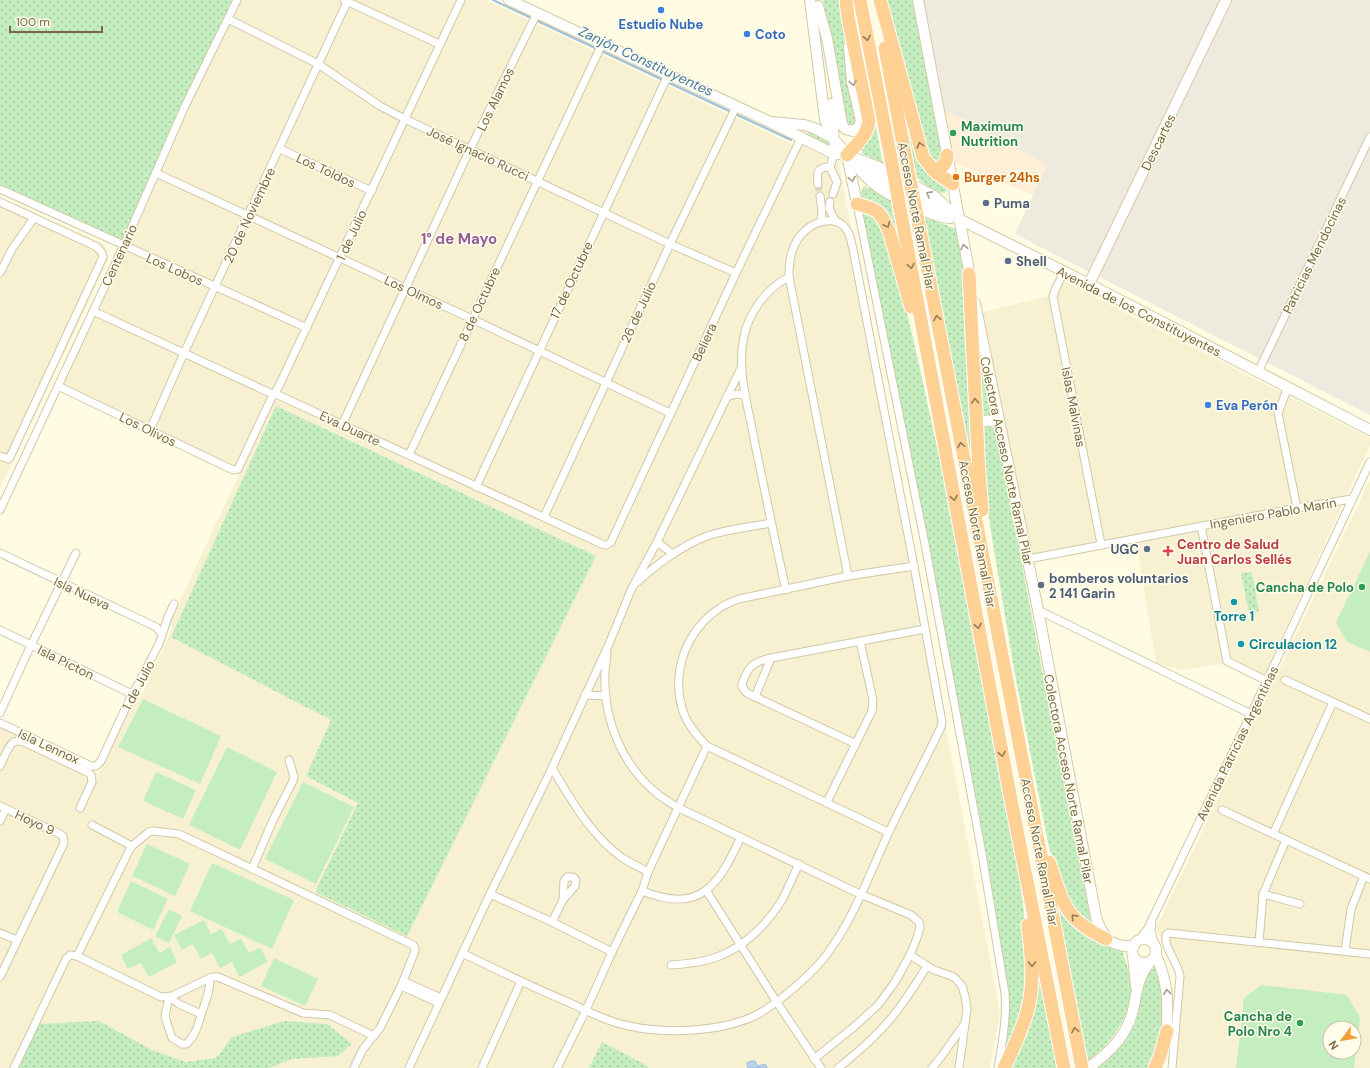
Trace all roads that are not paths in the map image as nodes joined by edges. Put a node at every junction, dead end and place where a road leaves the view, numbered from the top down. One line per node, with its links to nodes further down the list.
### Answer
1 (237, 0): 14 (street, Centenario)
2 (461, 0): 15 (street, 1 de Julio)
3 (509, 0): 13 (street, Avenida de los Constituyentes)
4 (846, 0): 12 (highway)
5 (860, 0): 71 (highway, Acceso Norte Ramal Pilar, one-way to 71, bridge)
6 (875, 0): 120 (highway, Acceso Norte Ramal Pilar, one-way to 6, bridge)
7 (880, 0): 32 (highway, one-way to 7)
8 (918, 0): 30 (street, Colectora Acceso Norte Ramal Pilar)
9 (1226, 0): 58 (street, Descartes)
10 (347, 1): 15 (street); 17 (street, 20 de Noviembre)
11 (815, 2): 12 (street, one-way to 11); 25 (street)
12 (848, 17): 29 (highway)
13 (535, 18): 16 (street, Avenida de los Constituyentes); 27 (street, Los Alamos)
14 (228, 19): 17 (street, José Ignacio Rucci); 33 (street, Centenario)
15 (439, 44): 20 (street, 1 de Julio)
16 (601, 45): 18 (street, Avenida de los Constituyentes); 34 (street, 8 de Octubre)
17 (318, 64): 20 (street, José Ignacio Rucci); 26 (street, 20 de Noviembre)
18 (666, 79): 19 (street, Avenida de los Constituyentes); 44 (street, 17 de Octubre)
19 (734, 111): 21 (street, Avenida de los Constituyentes); 50 (street, 26 de Julio)
20 (405, 119): 27 (street, José Ignacio Rucci); 38 (street, 1 de Julio)
21 (770, 122): 22 (street, Avenida de los Constituyentes); 24 (street, Avenida de los Constituyentes)
22 (814, 128): 24 (street); 25 (street, Avenida de los Constituyentes)
23 (1370, 137): 67 (street, Patricias Mendocinas)
24 (801, 138): 28 (street, Avenida de los Constituyentes); 55 (street, Beliera)
25 (833, 138): 28 (street); 29 (street, Avenida de los Constituyentes)
26 (280, 149): 38 (street, Los Toldos); 45 (street, 20 de Noviembre)
27 (470, 149): 34 (street, José Ignacio Rucci); 60 (street, Los Alamos)
28 (832, 153): 29 (street, Avenida de los Constituyentes); 31 (street)
29 (847, 155): 43 (street, one-way to 43); 47 (street, Avenida de los Constituyentes)
30 (947, 155): 32 (highway); 36 (street, Colectora Acceso Norte Ramal Pilar)
31 (830, 167): 35 (street); 39 (street)
32 (933, 170): 36 (highway)
33 (156, 173): 45 (street, Los Olmos); 51 (street, Centenario)
34 (537, 181): 44 (street, José Ignacio Rucci); 62 (street, 8 de Octubre)
35 (818, 184)
36 (953, 184): 47 (street, Colectora Acceso Norte Ramal Pilar)
37 (0, 189): 51 (street, Los Lobos)
38 (372, 191): 52 (street, 1 de Julio)
39 (833, 194)
40 (820, 196): 49 (street)
41 (0, 202): 46 (street)
42 (830, 202): 48 (street)
43 (857, 204): 71 (highway, one-way to 71); 196 (street)
44 (603, 212): 50 (street, José Ignacio Rucci); 64 (street, 17 de Octubre)
45 (248, 215): 52 (street, Los Olmos); 59 (street, 20 de Noviembre)
46 (34, 218): 54 (street); 82 (street)
47 (959, 219): 53 (street, Avenida de los Constituyentes); 56 (street, Colectora Acceso Norte Ramal Pilar, one-way to 47)
48 (834, 220): 49 (street); 99 (street)
49 (821, 222): 57 (street)
50 (670, 244): 55 (street, José Ignacio Rucci); 68 (street, 26 de Julio)
51 (124, 245): 59 (street, Los Lobos); 61 (street, Centenario)
52 (340, 258): 60 (street, Los Olmos); 63 (street, 1 de Julio)
53 (1064, 272): 58 (street, Avenida de los Constituyentes); 93 (street, Islas Malvinas)
54 (0, 273)
55 (736, 273): 75 (street, Beliera)
56 (969, 274): 77 (highway, one-way to 56); 78 (street, Colectora Acceso Norte Ramal Pilar)
57 (789, 277): 66 (street); 100 (street)
58 (1089, 284): 67 (street, Avenida de los Constituyentes)
59 (216, 287): 63 (street, Los Lobos); 65 (street, 20 de Noviembre)
60 (405, 288): 62 (street, Los Olmos); 76 (street, Los Alamos)
61 (93, 311): 65 (street, Eva Duarte); 69 (street, Centenario)
62 (472, 319): 64 (street, Los Olmos); 81 (street, 8 de Octubre)
63 (307, 328): 72 (street, 1 de Julio)
64 (539, 350): 68 (street, Los Olmos); 85 (street, 17 de Octubre)
65 (184, 353): 72 (street, Eva Duarte); 79 (street, 20 de Noviembre)
66 (742, 366): 73 (street); 74 (street)
67 (1258, 372): 70 (street, Avenida de los Constituyentes)
68 (605, 382): 75 (street, Los Olmos); 89 (street, 26 de Julio)
69 (58, 386): 79 (street, Los Olivos); 87 (street, Centenario)
70 (1288, 387): 80 (street, Avenida de los Constituyentes); 88 (street)
71 (934, 391): 131 (highway, Acceso Norte Ramal Pilar, one-way to 131)
72 (275, 394): 76 (street, Eva Duarte); 84 (street, 1 de Julio)
73 (727, 396): 74 (street); 92 (street)
74 (746, 396): 90 (street)
75 (670, 413): 94 (street, Beliera)
76 (342, 424): 81 (street, Eva Duarte)
77 (977, 425): 78 (street); 120 (highway)
78 (1000, 425): 98 (street, Colectora Acceso Norte Ramal Pilar)
79 (150, 430): 84 (street, Los Olivos)
80 (1370, 430)
81 (409, 455): 85 (street, Eva Duarte)
82 (0, 456)
83 (1370, 462): 86 (street, Avenida Patricias Argentinas)
84 (238, 469)
85 (476, 487): 89 (street, Eva Duarte)
86 (1352, 499): 88 (street, Ingeniero Pablo Marín); 114 (street, Avenida Patricias Argentinas)
87 (1, 507)
88 (1297, 508): 91 (street, Ingeniero Pablo Marín)
89 (544, 517): 94 (street, Eva Duarte)
90 (771, 523): 97 (street); 103 (street)
91 (1201, 526): 93 (street, Ingeniero Pablo Marín); 114 (street)
92 (657, 542): 97 (street); 102 (street)
93 (1101, 544): 98 (street, Ingeniero Pablo Marín)
94 (607, 545)
95 (76, 553): 101 (street)
96 (0, 554): 101 (street, Isla Nueva)
97 (673, 554): 102 (street)
98 (1028, 559): 105 (street, Colectora Acceso Norte Ramal Pilar)
99 (914, 566): 100 (street); 106 (street)
100 (848, 576): 103 (street)
101 (61, 583): 108 (street, Isla Nueva); 111 (street)
102 (634, 584): 110 (street)
103 (786, 590): 126 (street)
104 (174, 604): 108 (street, 1 de Julio)
105 (1038, 610): 122 (street); 159 (street, Colectora Acceso Norte Ramal Pilar)
106 (925, 629): 109 (street); 140 (street)
107 (0, 630): 111 (street, Isla Picton)
108 (162, 634): 115 (street, 1 de Julio)
109 (860, 641): 112 (street); 125 (street)
110 (609, 644): 116 (street); 117 (street)
111 (31, 645): 115 (street, Isla Picton); 121 (street)
112 (771, 658): 118 (street); 118 (street)
113 (1285, 680): 119 (street)
114 (1267, 681): 122 (street, Avenida Patricias Argentinas)
115 (132, 694): 128 (street, 1 de Julio)
116 (586, 695): 117 (street); 130 (street)
117 (606, 696): 135 (street)
118 (756, 697): 125 (street)
119 (1333, 702): 123 (street); 141 (street)
120 (1011, 704): 137 (highway, Acceso Norte Ramal Pilar)
121 (0, 713)
122 (1252, 714): 156 (street, Avenida Patricias Argentinas)
123 (1370, 719)
124 (0, 723): 128 (street, Isla Lennox)
125 (856, 744): 132 (street)
126 (707, 746): 132 (street); 135 (street)
127 (289, 760): 146 (street)
128 (98, 764)
129 (0, 766): 134 (street)
130 (552, 768): 147 (street); 151 (street)
131 (1011, 800): 197 (highway, one-way to 197); 198 (highway, Acceso Norte Ramal Pilar)
132 (826, 802): 140 (street)
133 (3, 808): 138 (street); 160 (street, Hoyo 9)
134 (80, 808)
135 (679, 808): 142 (street); 147 (street)
136 (1222, 810): 141 (street)
137 (1034, 820): 159 (highway, one-way to 137); 199 (highway, Acceso Norte Ramal Pilar, one-way to 137)
138 (0, 821)
139 (92, 824): 144 (street)
140 (888, 832): 152 (street)
141 (1273, 834): 143 (street)
142 (741, 837): 145 (street); 149 (street)
143 (1286, 840): 148 (street); 153 (street)
144 (132, 846): 146 (street); 170 (street)
145 (799, 864): 152 (street); 162 (street)
146 (252, 869): 176 (street)
147 (648, 872): 150 (street)
148 (1367, 877): 165 (street)
149 (706, 890): 150 (street); 162 (street)
150 (642, 891): 164 (street)
151 (490, 894): 157 (street); 166 (street)
152 (860, 894): 169 (street); 180 (street)
153 (1263, 894): 155 (street); 161 (street)
154 (563, 900): 157 (street)
155 (1300, 904)
156 (1154, 915): 163 (street, Avenida Patricias Argentinas); 167 (street, Avenida Patricias Argentinas)
157 (552, 922): 164 (street)
158 (0, 933): 160 (street)
159 (1106, 938): 163 (street)
160 (17, 940): 173 (street)
161 (1259, 942): 165 (street); 203 (street)
162 (740, 944): 171 (street); 180 (street)
163 (1135, 947): 167 (street); 167 (street); 177 (street)
164 (612, 952): 181 (street)
165 (1345, 952): 168 (street)
166 (462, 954): 175 (street); 179 (street)
167 (1154, 954): 177 (street); 184 (street, one-way to 167)
168 (1370, 954)
169 (910, 955): 172 (street); 186 (street)
170 (76, 956): 178 (street); 187 (street)
171 (671, 965)
172 (927, 966): 183 (street); 193 (street)
173 (0, 977)
174 (210, 978): 178 (street); 182 (street); 185 (street)
175 (521, 981): 181 (street); 190 (street)
176 (402, 983): 179 (street); 185 (street)
177 (1136, 990): 200 (street)
178 (169, 996): 182 (street); 182 (street)
179 (440, 1000): 189 (street)
180 (776, 1001): 181 (street); 186 (street)
181 (586, 1010): 191 (street)
182 (201, 1014)
183 (966, 1021): 194 (street); 195 (street)
184 (1166, 1030): 201 (highway); 202 (street)
185 (374, 1036): 188 (street)
186 (814, 1059): 192 (street)
187 (14, 1068)
188 (354, 1068)
189 (409, 1068)
190 (482, 1068)
191 (557, 1068)
192 (821, 1068)
193 (838, 1068)
194 (932, 1068)
195 (959, 1068)
196 (998, 1068)
197 (1004, 1068)
198 (1064, 1068)
199 (1082, 1068)
200 (1088, 1068)
201 (1155, 1068)
202 (1161, 1068)
203 (1172, 1068)

